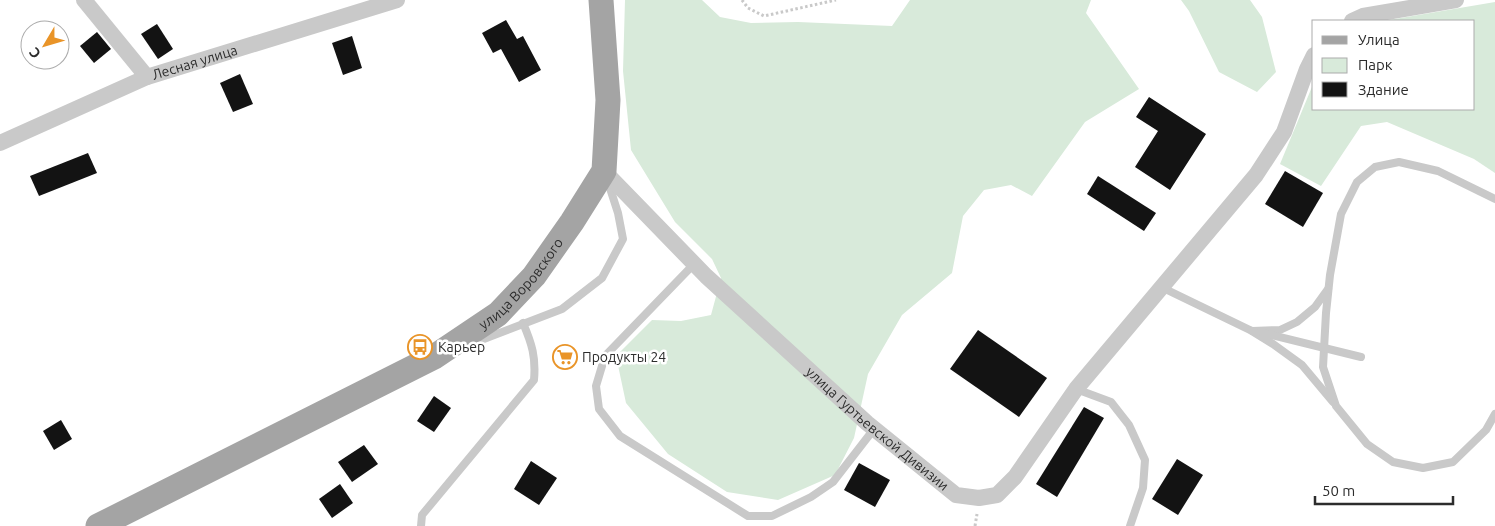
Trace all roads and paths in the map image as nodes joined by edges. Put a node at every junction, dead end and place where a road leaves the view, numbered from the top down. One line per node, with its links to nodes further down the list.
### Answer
1 (84, 0): 9 (street)
2 (397, 0): 9 (street, Лесная улица)
3 (601, 0): 11 (main road, улица Воровского)
4 (742, 0): 5 (path)
5 (836, 0)
6 (1456, 0): 7 (street)
7 (1354, 20)
8 (1312, 59): 14 (street, улица Гуртьевской Дивизии)
9 (148, 77): 10 (street, Лесная улица)
10 (0, 143)
11 (604, 171): 13 (street, улица Гуртьевской Дивизии); 16 (lane); 20 (main road, улица Воровского)
12 (1495, 199): 15 (lane)
13 (694, 264): 24 (street, улица Гуртьевской Дивизии); 24 (lane)
14 (1162, 287): 17 (lane); 21 (street, улица Гуртьевской Дивизии)
15 (1328, 289): 17 (lane); 18 (lane)
16 (524, 323): 20 (lane); 26 (lane)
17 (1252, 331): 18 (lane); 22 (lane)
18 (1324, 348): 19 (lane); 22 (lane)
19 (1361, 357)
20 (434, 358): 25 (main road, улица Воровского)
21 (1076, 389): 24 (street, улица Гуртьевской Дивизии); 27 (lane)
22 (1336, 406): 23 (lane)
23 (1495, 414)
24 (874, 429)
25 (98, 526)
26 (421, 526)
27 (1130, 526)

